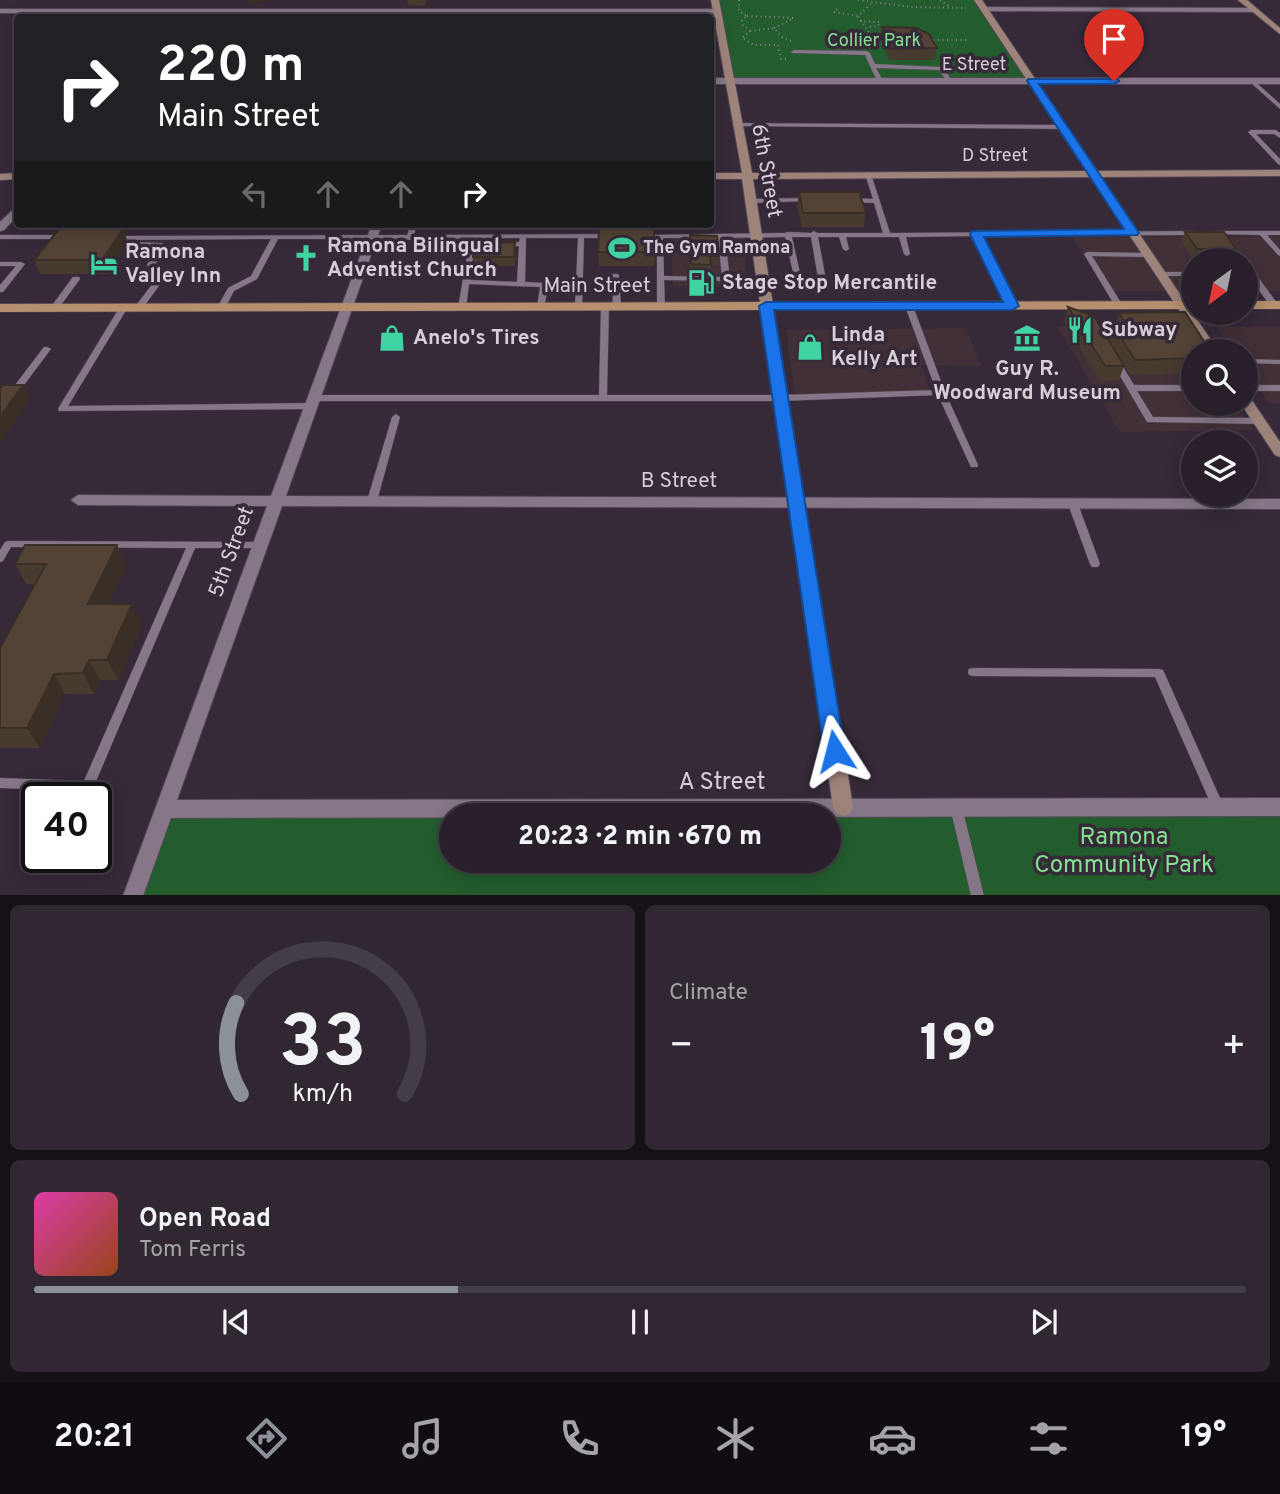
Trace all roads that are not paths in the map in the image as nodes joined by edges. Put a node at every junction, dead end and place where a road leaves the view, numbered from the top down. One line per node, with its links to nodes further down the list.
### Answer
1 (455, 0): 7 (street)
2 (1241, 0): 5 (street)
3 (981, 5): 5 (street); 16 (street)
4 (716, 6): 7 (street); 13 (street, 6th Street)
5 (1253, 9): 8 (street)
6 (0, 11): 7 (street)
7 (450, 14)
8 (1280, 32)
9 (794, 52): 10 (lane)
10 (874, 66): 14 (lane); 15 (lane)
11 (1252, 80): 16 (street, E Street); 17 (street, E Street); 18 (lane)
12 (714, 81): 13 (street, E Street)
13 (729, 81): 14 (street, E Street); 19 (street, 6th Street)
14 (880, 81): 15 (street, E Street)
15 (949, 81): 16 (street, E Street)
16 (1032, 81): 20 (street)
17 (1280, 81)
18 (1280, 107)
19 (736, 125): 20 (lane); 27 (street, 6th Street)
20 (1062, 127): 25 (street)
21 (1280, 136): 22 (lane)
22 (1280, 163)
23 (1280, 173): 25 (street, D Street)
24 (868, 174): 25 (street, D Street); 27 (street, D Street); 31 (lane)
25 (1093, 174): 37 (street)
26 (714, 176): 27 (street, D Street)
27 (747, 176): 30 (street, 6th Street)
28 (823, 200): 30 (lane)
29 (835, 200): 31 (lane)
30 (750, 201): 43 (street, 6th Street)
31 (877, 201): 46 (lane)
32 (14, 212): 33 (street)
33 (0, 228)
34 (376, 228): 57 (street, 5th Street)
35 (413, 228): 59 (lane)
36 (814, 233): 44 (lane); 44 (lane); 45 (lane)
37 (1133, 233): 38 (lane); 48 (lane); 66 (street)
38 (1198, 233)
39 (1209, 233): 40 (lane)
40 (1221, 233): 41 (lane); 63 (lane)
41 (1262, 233): 42 (lane); 65 (lane)
42 (1280, 233)
43 (755, 234): 44 (lane); 53 (lane); 81 (street, 6th Street)
44 (788, 234)
45 (842, 234): 46 (lane); 62 (lane)
46 (887, 234): 47 (lane)
47 (902, 234): 48 (lane); 64 (lane)
48 (976, 234): 83 (lane)
49 (581, 236): 50 (lane); 60 (lane); 89 (lane)
50 (621, 236)
51 (634, 236): 52 (lane)
52 (660, 236): 53 (lane); 71 (lane)
53 (722, 236): 71 (lane)
54 (0, 237): 55 (lane)
55 (77, 237)
56 (103, 237): 58 (lane)
57 (373, 237): 58 (lane); 59 (lane); 94 (street, 5th Street)
58 (275, 238): 93 (lane)
59 (409, 238): 60 (lane)
60 (523, 241): 73 (lane); 74 (lane)
61 (136, 244): 86 (lane)
62 (846, 248)
63 (1232, 248)
64 (907, 254)
65 (1280, 254)
66 (1147, 255): 68 (street); 84 (lane)
67 (0, 264): 76 (lane)
68 (1160, 274): 69 (lane); 77 (street)
69 (1181, 274)
70 (615, 276): 90 (lane)
71 (661, 278): 91 (lane)
72 (76, 279): 85 (lane)
73 (467, 282): 74 (lane); 87 (lane)
74 (521, 282): 88 (lane)
75 (1258, 283): 80 (lane)
76 (0, 290)
77 (1181, 298)
78 (1181, 305): 84 (main road, Main Street)
79 (1258, 305): 80 (main road)
80 (1277, 305)
81 (766, 306): 82 (main road, Main Street); 91 (main road, Main Street); 106 (street, 6th Street)
82 (909, 306): 83 (main road, Main Street); 104 (lane)
83 (1012, 306): 84 (main road, Main Street)
84 (1119, 306)
85 (55, 307): 86 (main road, Main Street); 92 (main road, Main Street)
86 (131, 307): 93 (main road, Main Street); 107 (lane)
87 (462, 307): 88 (main road, Main Street); 94 (main road, Main Street)
88 (541, 307): 89 (main road, Main Street)
89 (579, 307): 90 (main road, Main Street)
90 (611, 307): 91 (main road, Main Street); 105 (lane)
91 (662, 307)
92 (0, 308)
93 (220, 308): 94 (main road, Main Street)
94 (347, 308): 107 (street, 5th Street)
95 (47, 349): 103 (lane)
96 (1110, 353): 99 (lane)
97 (1258, 361): 98 (lane)
98 (1280, 362)
99 (1131, 388): 100 (lane); 110 (lane)
100 (1181, 388)
101 (1258, 388): 102 (lane)
102 (1280, 388)
103 (0, 389)
104 (941, 392): 106 (lane); 112 (lane)
105 (603, 398): 106 (lane); 107 (lane)
106 (780, 398): 116 (street, 6th Street)
107 (311, 402): 114 (street, 5th Street)
108 (1256, 416): 110 (street)
109 (396, 417): 115 (lane)
110 (1259, 421): 111 (street)
111 (1280, 452)
112 (974, 465)
113 (78, 500): 114 (street, B Street)
114 (275, 500): 115 (street, B Street); 121 (street, 5th Street)
115 (372, 501): 116 (street, B Street)
116 (797, 503): 117 (street, B Street); 126 (street, 6th Street)
117 (1073, 503): 118 (street, B Street); 123 (lane)
118 (1280, 504)
119 (4, 543): 120 (lane); 122 (lane)
120 (192, 545): 121 (lane); 125 (lane)
121 (259, 545): 130 (street, 5th Street)
122 (0, 558)
123 (1095, 564)
124 (973, 671): 128 (lane)
125 (0, 783)
126 (843, 807): 127 (street, A Street); 130 (street, A Street)
127 (956, 807): 128 (street, A Street); 132 (lane)
128 (1219, 807): 129 (street, A Street)
129 (1280, 807)
130 (164, 809): 131 (street, 5th Street)
131 (133, 895)
132 (978, 895)

